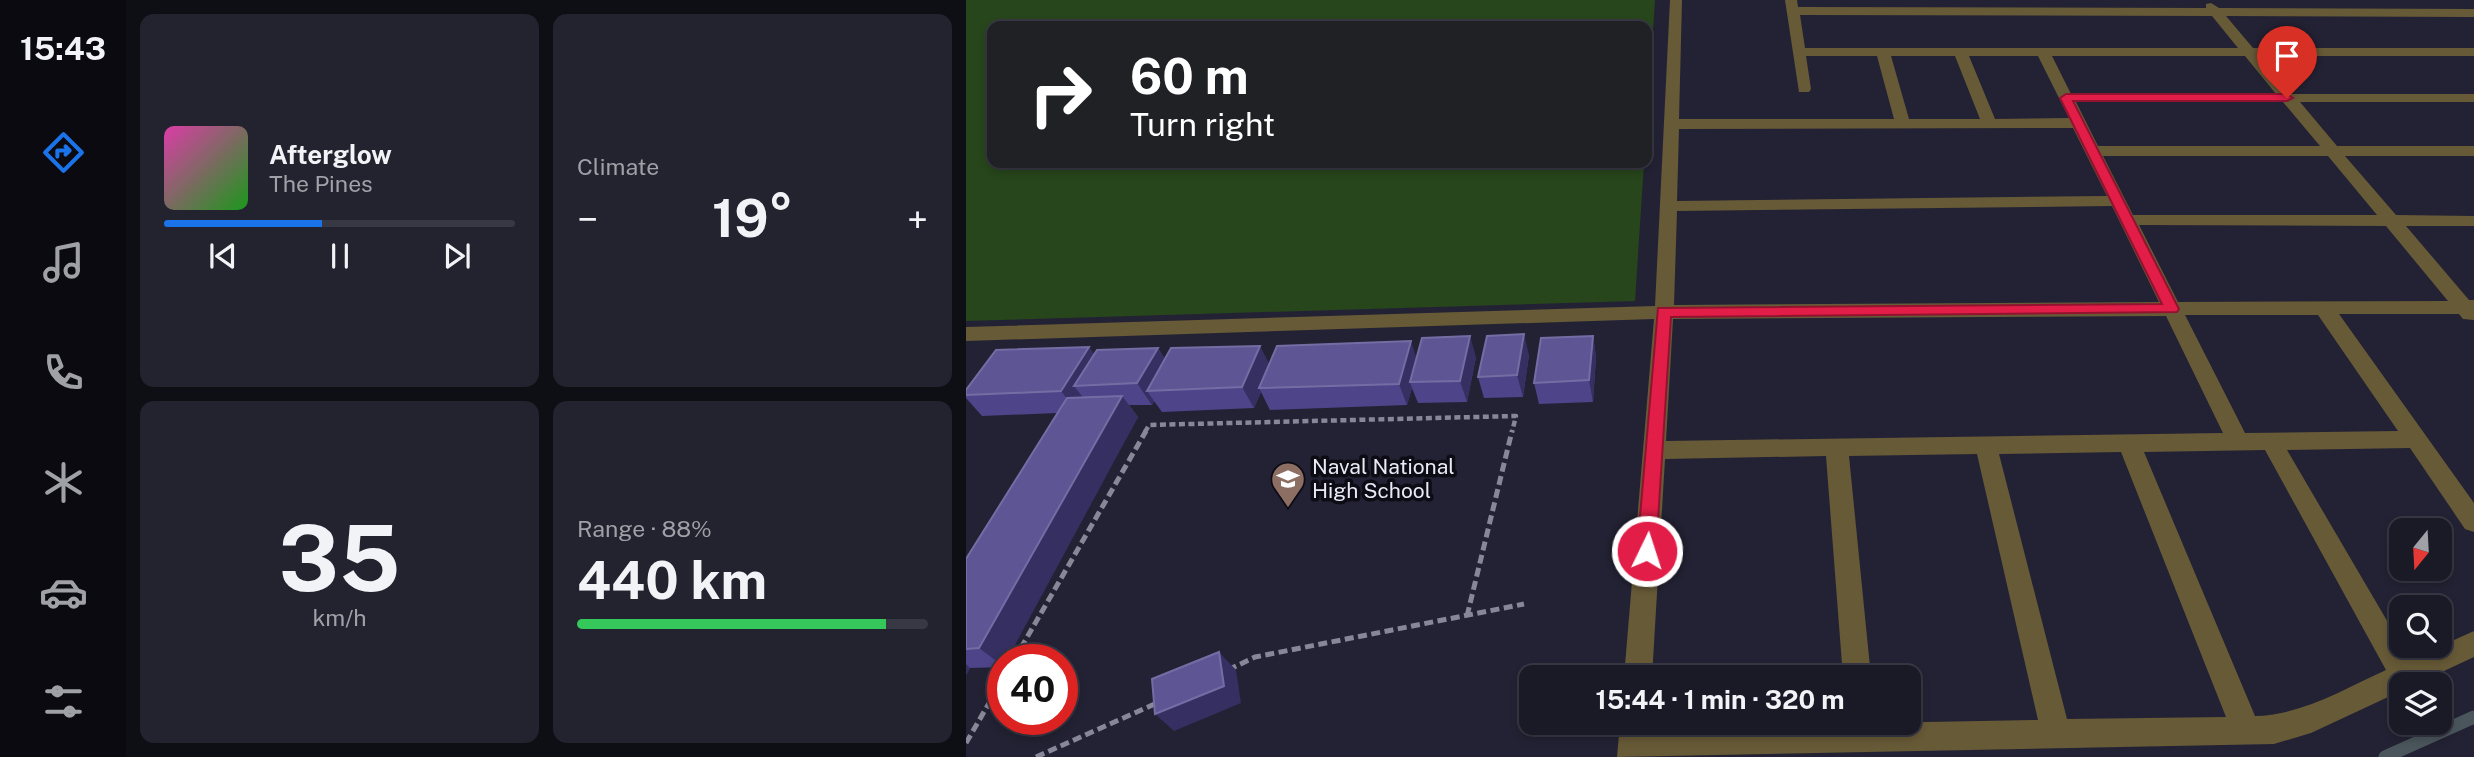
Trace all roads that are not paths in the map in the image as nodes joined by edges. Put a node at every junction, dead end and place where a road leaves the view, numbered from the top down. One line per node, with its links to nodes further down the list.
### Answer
1 (1676, 0): 18 (street)
2 (1792, 6): 3 (street); 5 (street)
3 (2210, 6): 4 (street); 9 (street)
4 (2474, 13)
5 (1799, 52): 6 (street); 11 (street)
6 (1883, 52): 7 (street); 15 (street)
7 (1960, 52): 8 (street); 16 (street)
8 (2043, 52): 9 (street); 12 (street)
9 (2249, 52): 10 (street); 13 (street)
10 (2474, 52)
11 (1804, 89)
12 (2066, 98): 13 (street); 17 (street)
13 (2287, 98): 14 (street); 20 (street)
14 (2474, 98)
15 (1903, 123): 16 (street); 18 (street)
16 (1989, 123): 17 (street)
17 (2079, 123): 19 (street)
18 (1671, 124): 23 (street)
19 (2093, 151): 20 (street); 22 (street)
20 (2332, 151): 21 (street); 25 (street)
21 (2474, 151)
22 (2118, 201): 23 (street); 24 (street)
23 (1668, 206): 30 (street)
24 (2128, 220): 25 (street); 28 (street)
25 (2391, 221): 26 (street); 29 (street)
26 (2474, 221)
27 (2324, 308): 28 (street); 29 (street); 32 (street)
28 (2172, 309): 30 (street); 34 (street)
29 (2471, 311)
30 (1664, 312): 31 (street); 38 (street)
31 (966, 334)
32 (2416, 439): 33 (street); 39 (street)
33 (2271, 441): 34 (street); 43 (street)
34 (2239, 442): 35 (street)
35 (2129, 443): 36 (street); 46 (street)
36 (1986, 445): 37 (street); 49 (street)
37 (1837, 447): 38 (street); 42 (street)
38 (1654, 450): 41 (street)
39 (2474, 522)
40 (2474, 644): 44 (street)
41 (1638, 665)
42 (1856, 665)
43 (2402, 672)
44 (2413, 672)
45 (2389, 683): 46 (street)
46 (2247, 732): 49 (street)
47 (1921, 733): 49 (street)
48 (1770, 735): 50 (street)
49 (2056, 736)
50 (1633, 741)

